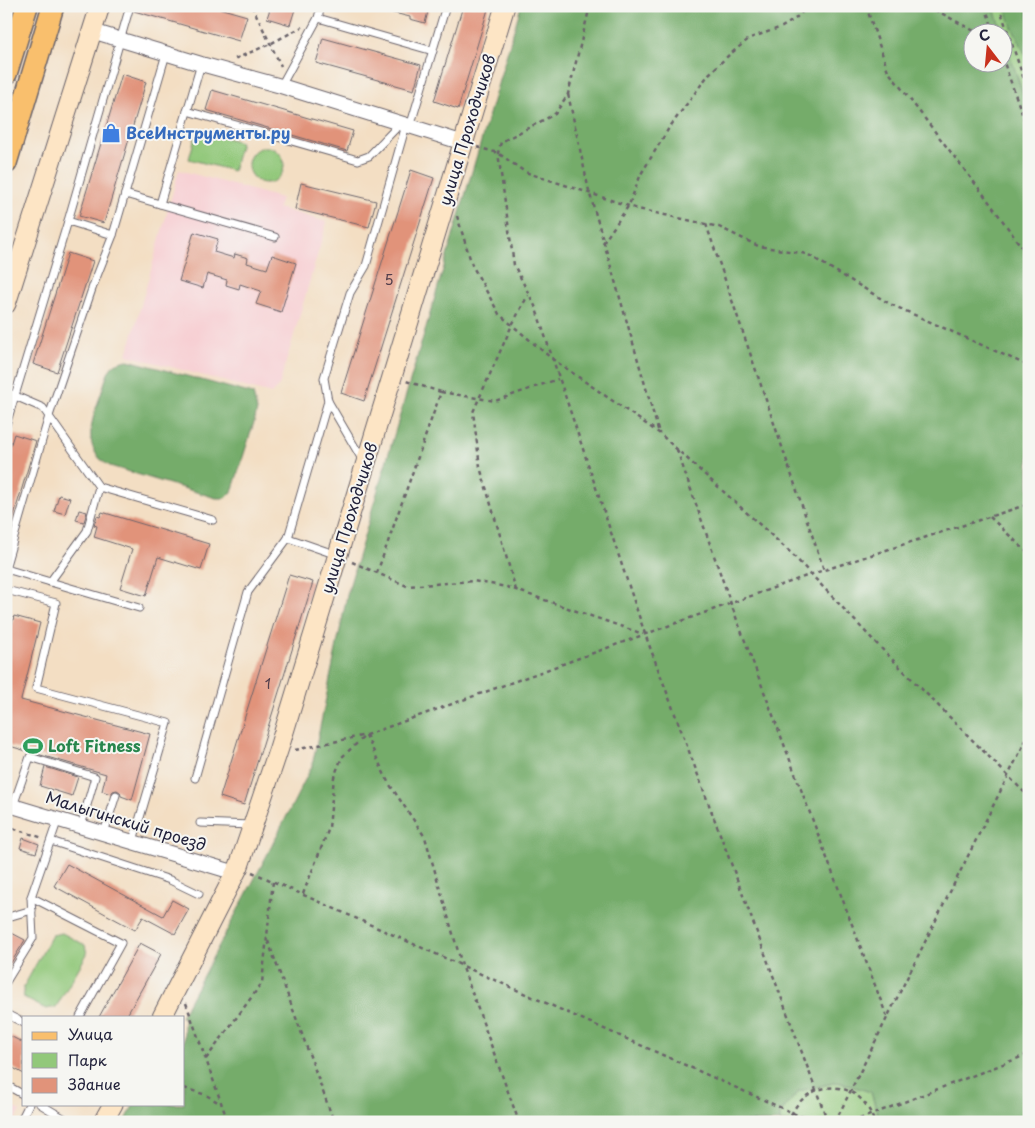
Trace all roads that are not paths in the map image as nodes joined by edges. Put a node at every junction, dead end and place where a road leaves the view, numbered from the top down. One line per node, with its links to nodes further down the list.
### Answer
1 (27, 6): 14 (main road)
2 (53, 6): 19 (main road)
3 (100, 6): 9 (street)
4 (130, 6): 10 (lane)
5 (321, 6): 8 (lane)
6 (446, 6): 11 (lane)
7 (505, 6): 18 (street, улица Проходчиков)
8 (318, 18): 11 (lane); 15 (lane)
9 (92, 31): 10 (street); 25 (street)
10 (120, 40): 12 (street); 22 (lane)
11 (433, 51): 17 (lane)
12 (166, 54): 13 (street); 20 (lane)
13 (201, 64): 15 (street); 16 (lane)
14 (6, 74)
15 (283, 81): 17 (street)
16 (187, 111): 17 (lane); 21 (lane)
17 (405, 125): 18 (street); 28 (lane)
18 (468, 145): 31 (street, улица Проходчиков)
19 (6, 162)
20 (125, 194): 21 (lane); 23 (lane)
21 (160, 204): 24 (lane)
22 (68, 221): 23 (lane); 27 (lane)
23 (113, 235): 29 (lane)
24 (275, 237)
25 (6, 304)
26 (6, 392): 27 (lane)
27 (15, 397): 29 (lane); 30 (lane)
28 (328, 401): 31 (lane); 34 (lane)
29 (49, 416): 32 (lane); 36 (lane)
30 (6, 425)
31 (365, 464): 35 (street, улица Проходчиков)
32 (99, 487): 33 (lane); 38 (lane)
33 (213, 520)
34 (288, 538): 35 (lane); 41 (lane)
35 (337, 555): 47 (street, улица Проходчиков)
36 (6, 565)
37 (6, 570): 38 (lane)
38 (50, 582): 40 (lane)
39 (6, 590): 50 (lane)
40 (138, 608)
41 (195, 778)
42 (116, 795): 48 (lane)
43 (10, 805): 44 (street, Малыгинский проезд); 46 (lane)
44 (58, 819): 46 (street, Малыгинский проезд); 49 (lane)
45 (200, 823): 47 (lane)
46 (81, 826): 48 (street, Малыгинский проезд)
47 (253, 826): 51 (street, улица Проходчиков)
48 (104, 832): 50 (street, Малыгинский проезд)
49 (51, 841): 52 (lane); 53 (lane)
50 (133, 841): 51 (street, Малыгинский проезд)
51 (238, 869): 59 (street, улица Проходчиков)
52 (199, 894)
53 (31, 897): 54 (lane); 58 (lane)
54 (32, 910): 55 (lane); 56 (lane)
55 (8, 917)
56 (6, 982)
57 (6, 1014): 60 (lane)
58 (81, 1016)
59 (163, 1016)
60 (22, 1022)
61 (6, 1085): 62 (lane)
62 (22, 1094)
63 (28, 1106): 66 (lane)
64 (43, 1106): 67 (lane)
65 (112, 1106): 68 (street)
66 (20, 1122)
67 (70, 1122)
68 (104, 1122)

